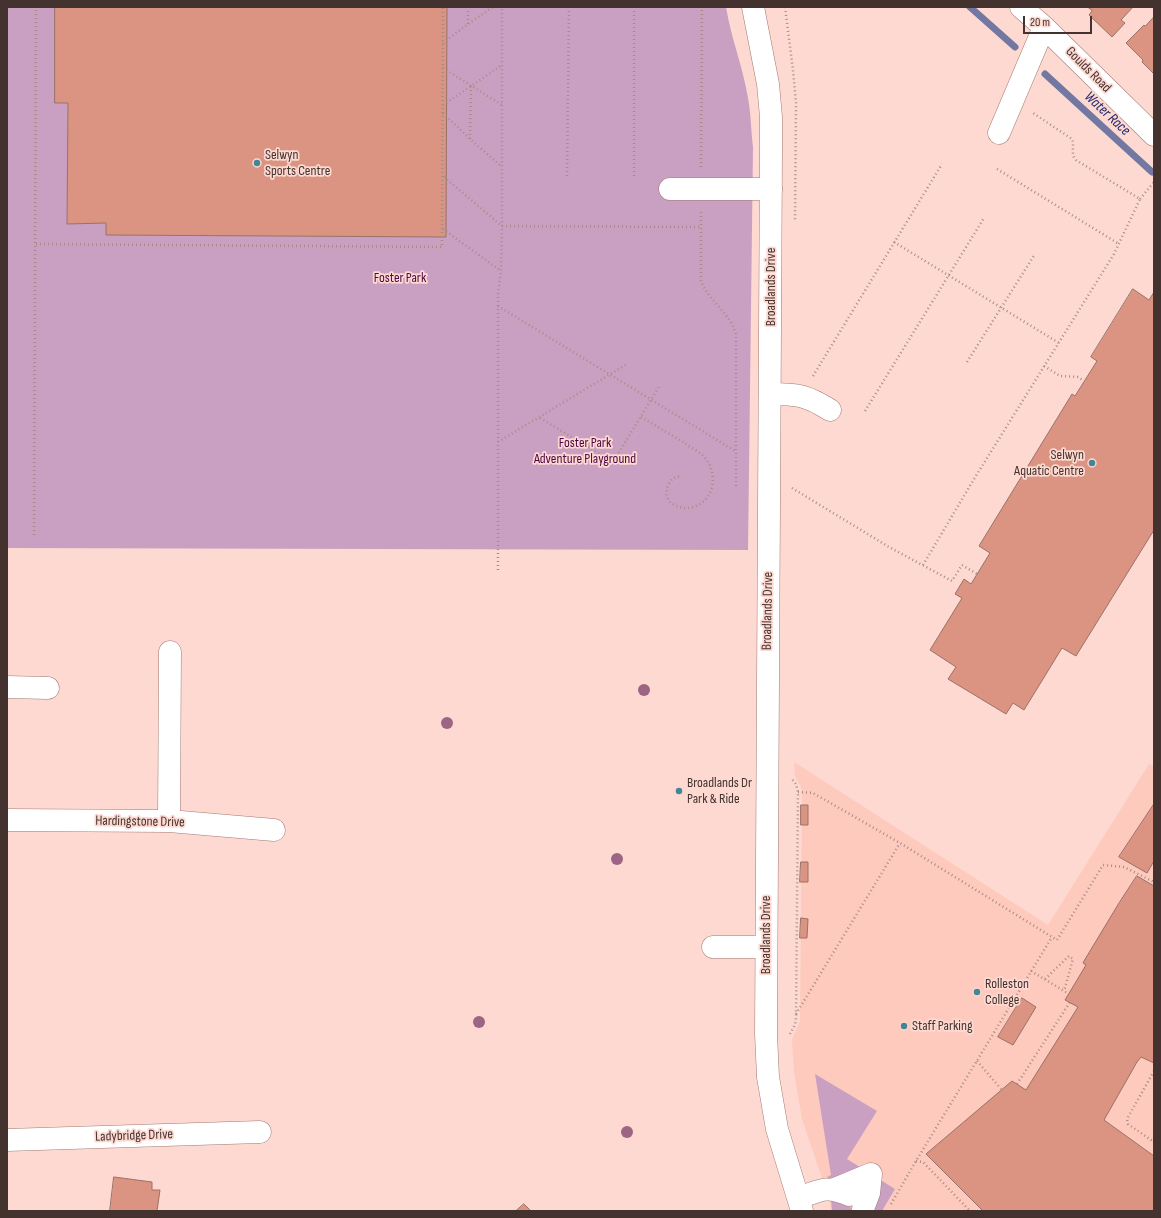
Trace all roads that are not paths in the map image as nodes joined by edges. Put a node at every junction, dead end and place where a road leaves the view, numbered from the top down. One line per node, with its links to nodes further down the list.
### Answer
1 (753, 7): 7 (main road, Broadlands Drive)
2 (1021, 7): 3 (main road, Goulds Road)
3 (1044, 27): 4 (main road); 5 (main road, Goulds Road)
4 (999, 133)
5 (1154, 135)
6 (670, 189): 7 (main road)
7 (771, 189): 8 (main road, Broadlands Drive)
8 (770, 394): 9 (main road); 17 (main road, Broadlands Drive)
9 (830, 410)
10 (170, 652): 14 (main road)
11 (7, 687): 12 (main road)
12 (48, 688)
13 (7, 820): 14 (main road, Hardingstone Drive)
14 (169, 821): 15 (main road, Hardingstone Drive)
15 (274, 830)
16 (713, 947): 17 (main road)
17 (766, 947): 21 (main road, Broadlands Drive)
18 (260, 1132): 19 (main road, Ladybridge Drive)
19 (7, 1140)
20 (835, 1189): 21 (main road); 22 (main road); 22 (main road)
21 (800, 1205)
22 (863, 1210)

